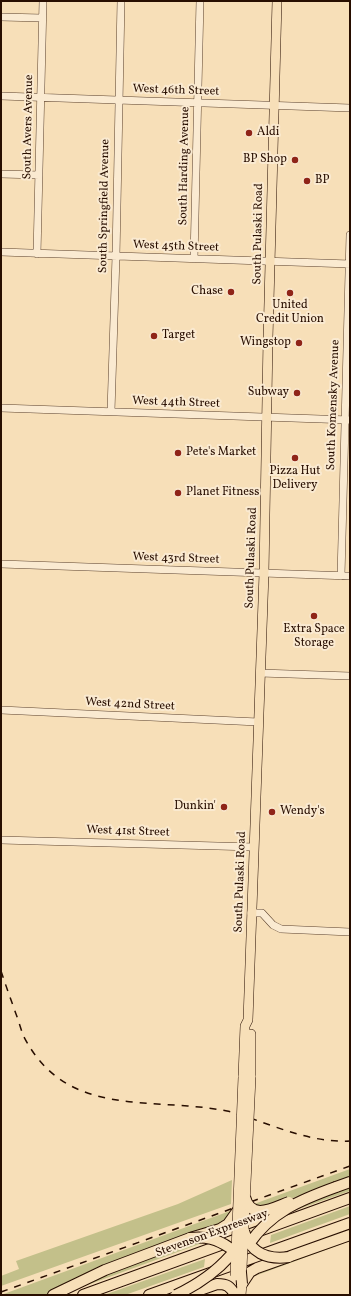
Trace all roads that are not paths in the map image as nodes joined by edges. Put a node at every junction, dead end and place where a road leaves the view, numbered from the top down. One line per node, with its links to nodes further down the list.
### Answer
1 (42, 1): 6 (street, South Avers Avenue)
2 (121, 1): 9 (street, South Springfield Avenue)
3 (200, 1): 10 (street, South Harding Avenue)
4 (277, 1): 11 (main road, South Pulaski Road)
5 (1, 17): 6 (street)
6 (42, 18): 8 (street, South Avers Avenue)
7 (1, 96): 8 (street, West 46th Street)
8 (40, 97): 9 (street, West 46th Street); 14 (street, South Avers Avenue)
9 (119, 100): 10 (street, West 46th Street); 18 (street, South Springfield Avenue)
10 (197, 103): 11 (street, West 46th Street); 19 (street, South Harding Avenue)
11 (274, 105): 12 (street, West 46th Street); 20 (main road, South Pulaski Road)
12 (350, 108)
13 (1, 174): 14 (street)
14 (39, 175): 17 (street, South Avers Avenue)
15 (350, 235): 21 (street, South Komensky Avenue)
16 (1, 252): 17 (street, West 45th Street)
17 (37, 254): 18 (street, West 45th Street)
18 (116, 256): 19 (street, West 45th Street); 23 (street, South Springfield Avenue)
19 (194, 259): 20 (street, West 45th Street)
20 (270, 262): 21 (street, West 45th Street); 24 (main road, South Pulaski Road)
21 (350, 264): 25 (street, South Komensky Avenue)
22 (1, 408): 23 (street, West 44th Street)
23 (111, 412): 24 (street, West 44th Street)
24 (267, 417): 25 (street, West 44th Street); 27 (main road, South Pulaski Road)
25 (348, 420): 28 (street, South Komensky Avenue)
26 (1, 564): 27 (street, West 43rd Street)
27 (264, 573): 28 (street, West 43rd Street); 30 (main road, South Pulaski Road)
28 (341, 576): 29 (street, West 43rd Street)
29 (350, 576)
30 (260, 673): 31 (street); 33 (main road, South Pulaski Road)
31 (350, 676)
32 (1, 710): 33 (street, West 42nd Street)
33 (258, 722): 35 (main road, South Pulaski Road)
34 (1, 840): 35 (street, West 41st Street)
35 (254, 847): 36 (main road, South Pulaski Road)
36 (251, 913): 37 (street); 38 (main road, South Pulaski Road)
37 (350, 932)
38 (248, 1020): 41 (main road, South Pulaski Road, bridge); 43 (main road, South Pulaski Road, bridge)
39 (350, 1182): 40 (highway)
40 (336, 1187): 41 (highway, bridge); 48 (highway, bridge)
41 (246, 1197): 45 (main road, South Pulaski Road, bridge)
42 (350, 1198): 53 (highway, Stevenson Expressway)
43 (238, 1210): 45 (highway, bridge); 47 (highway, bridge); 49 (main road, South Pulaski Road, bridge)
44 (350, 1223): 54 (highway)
45 (244, 1231): 48 (highway, bridge); 49 (highway, bridge)
46 (350, 1235): 50 (highway)
47 (190, 1238): 49 (highway, bridge); 52 (highway)
48 (248, 1244): 49 (highway, bridge); 50 (highway, bridge)
49 (239, 1255): 51 (highway, bridge); 55 (highway, bridge)
50 (289, 1257): 51 (highway, bridge)
51 (239, 1280): 57 (main road); 58 (main road)
52 (53, 1295)
53 (83, 1295)
54 (149, 1295)
55 (176, 1295)
56 (186, 1295): 57 (highway)
57 (235, 1295)
58 (241, 1295)

